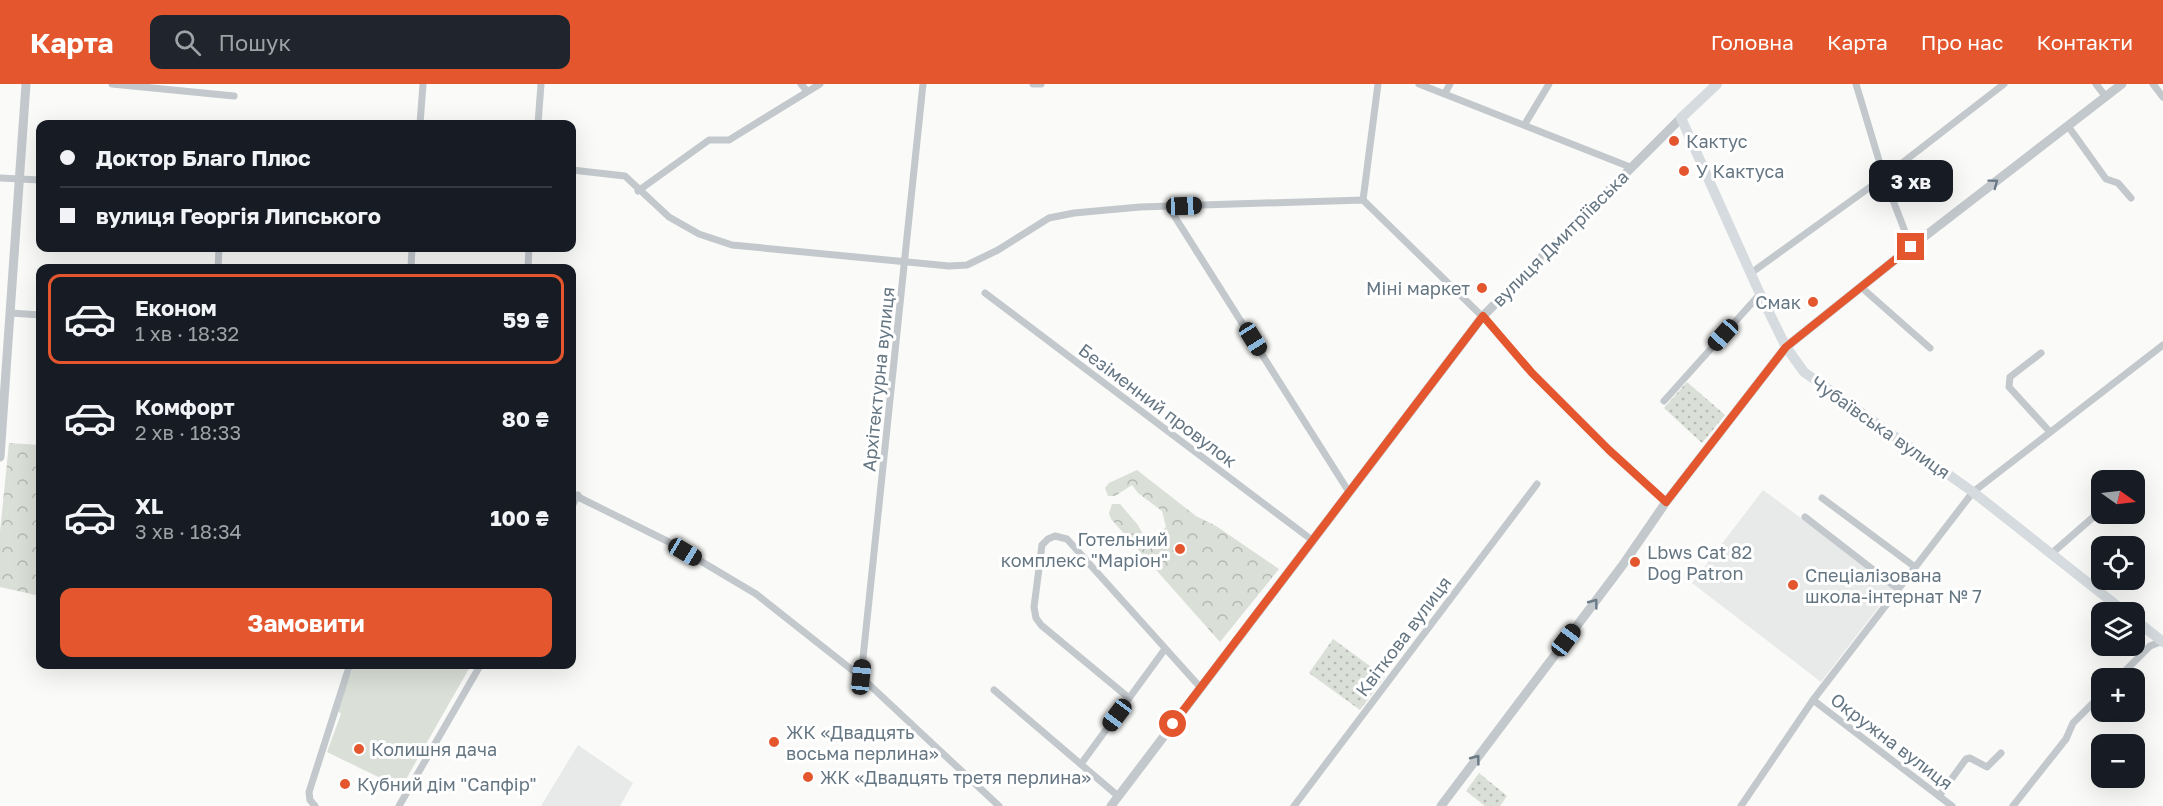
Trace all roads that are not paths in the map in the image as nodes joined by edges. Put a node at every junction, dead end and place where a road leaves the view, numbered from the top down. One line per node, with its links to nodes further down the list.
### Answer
1 (26, 84): 34 (street)
2 (112, 84): 22 (street)
3 (423, 84): 26 (street)
4 (541, 84): 27 (street)
5 (801, 84): 20 (street)
6 (819, 84): 20 (street)
7 (923, 84): 43 (street, Архітектурна вулиця)
8 (1033, 84): 9 (street)
9 (1041, 84)
10 (1378, 84): 38 (street)
11 (1419, 84): 21 (street)
12 (1450, 84): 21 (street)
13 (1549, 84): 28 (street)
14 (1717, 84): 25 (main road, вулиця Дмитріївська)
15 (1856, 84): 32 (street)
16 (2004, 84): 32 (street)
17 (2096, 84): 23 (street)
18 (2122, 84): 23 (street)
19 (2153, 84): 24 (street)
20 (807, 92): 36 (street)
21 (1445, 93): 28 (street)
22 (234, 96)
23 (2106, 97): 29 (street)
24 (2163, 97)
25 (1681, 118): 30 (street, вулиця Дмитріївська); 44 (main road, Чубаївська вулиця)
26 (420, 120)
27 (538, 120)
28 (1526, 124): 30 (street)
29 (2068, 126): 37 (street); 42 (street, one-way to 29)
30 (1630, 167): 50 (street, вулиця Дмитріївська)
31 (576, 170): 36 (street)
32 (1884, 177): 42 (street); 44 (street)
33 (0, 178): 34 (street)
34 (20, 179): 35 (street); 48 (street)
35 (36, 180)
36 (638, 191): 41 (street)
37 (2131, 198)
38 (1364, 200): 39 (street); 50 (street)
39 (1168, 206): 43 (street); 60 (street)
40 (658, 217): 41 (street)
41 (669, 217): 43 (street)
42 (1911, 247): 45 (street)
43 (905, 262): 78 (street, Архітектурна вулиця)
44 (1751, 273): 47 (main road, Чубаївська вулиця)
45 (1862, 287): 52 (street); 53 (street)
46 (985, 293): 67 (street, Безіменний провулок)
47 (1760, 294): 52 (main road, Чубаївська вулиця); 56 (street)
48 (10, 313): 49 (street); 55 (street)
49 (36, 315)
50 (1483, 316): 60 (street, вулиця Дмитріївська); 64 (street)
51 (2163, 345): 57 (street)
52 (1786, 347): 61 (main road, Чубаївська вулиця); 64 (street)
53 (1930, 348)
54 (2040, 353): 57 (street)
55 (3, 378): 58 (street)
56 (1664, 401)
57 (2050, 432): 61 (street)
58 (0, 456)
59 (1537, 484): 92 (street, Квіткова вулиця)
60 (1349, 492): 67 (street, вулиця Дмитріївська)
61 (1973, 492): 68 (main road, Чубаївська вулиця); 69 (street)
62 (576, 496): 78 (street)
63 (1822, 498): 69 (street)
64 (1666, 502): 93 (street, one-way to 64)
65 (1805, 517): 70 (street)
66 (2091, 519): 68 (street)
67 (1312, 540): 79 (street, вулиця Дмитріївська)
68 (2051, 554): 71 (main road, Чубаївська вулиця)
69 (1915, 567): 70 (street)
70 (1898, 589): 82 (street)
71 (2113, 602)
72 (2145, 628): 73 (main road)
73 (2163, 642): 75 (street)
74 (1165, 649): 79 (street); 81 (street); 81 (street)
75 (2128, 668)
76 (348, 669): 88 (street)
77 (478, 669): 89 (street)
78 (861, 677): 90 (street)
79 (1200, 687): 86 (street, вулиця Дмитріївська)
80 (994, 690): 85 (street)
81 (1129, 698): 85 (street)
82 (1813, 700): 87 (street, Окружна вулиця); 94 (street)
83 (2091, 705): 96 (street)
84 (2001, 753): 87 (street)
85 (1081, 764): 86 (street)
86 (1118, 796): 91 (street, вулиця Дмитріївська)
87 (1940, 796): 95 (street, Окружна вулиця)
88 (315, 806)
89 (399, 806)
90 (999, 806)
91 (1111, 806)
92 (1294, 806)
93 (1441, 806)
94 (1740, 806)
95 (1952, 806)
96 (2013, 806)

